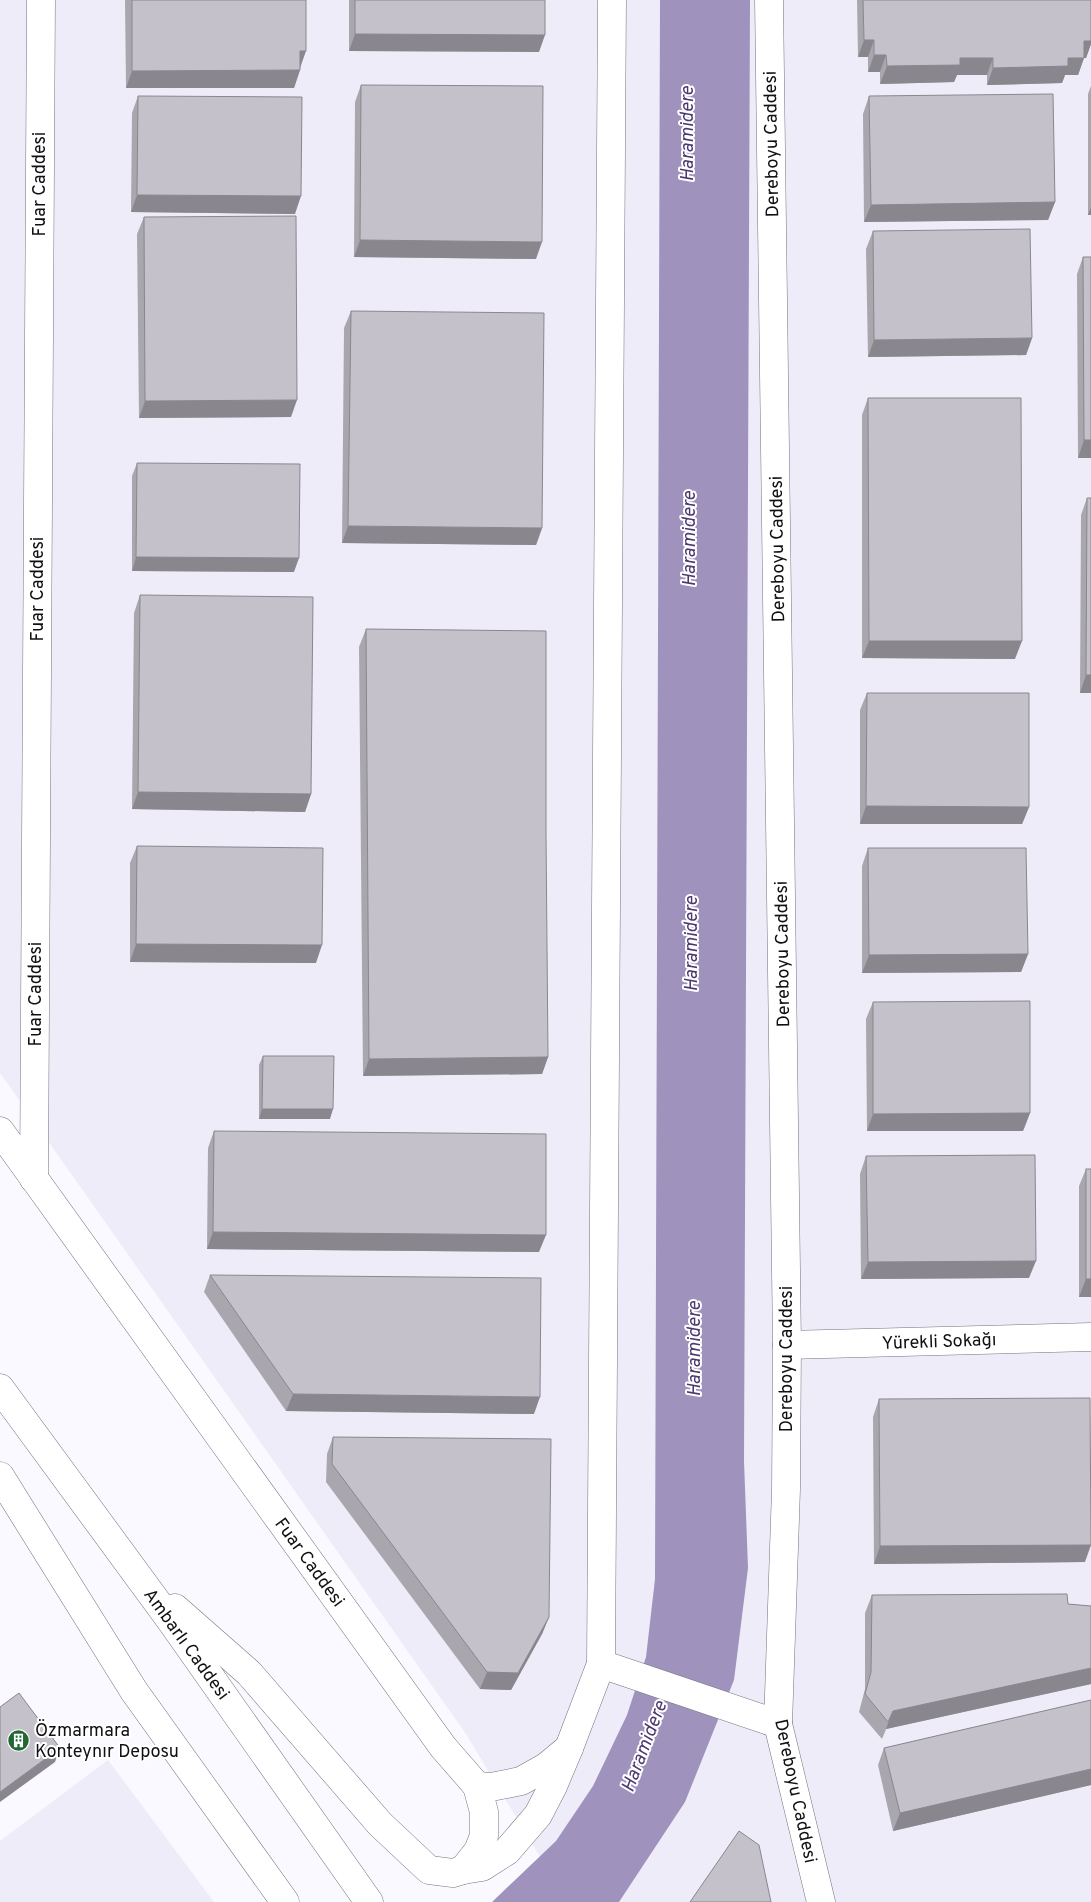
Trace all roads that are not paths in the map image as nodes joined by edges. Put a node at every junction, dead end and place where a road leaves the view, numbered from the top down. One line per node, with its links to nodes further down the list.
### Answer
1 (40, 0): 5 (street, Fuar Caddesi)
2 (612, 0): 11 (street)
3 (769, 0): 7 (street, Dereboyu Caddesi)
4 (0, 1131): 5 (street, Fuar Caddesi)
5 (34, 1179): 14 (street, Fuar Caddesi)
6 (1091, 1337): 7 (street, Yürekli Sokağı)
7 (788, 1345): 12 (street, Dereboyu Caddesi)
8 (0, 1388): 10 (street, Ambarlı Caddesi)
9 (0, 1476): 16 (street)
10 (136, 1572): 15 (street); 17 (street, Ambarlı Caddesi)
11 (612, 1668): 12 (street); 13 (street)
12 (778, 1724): 18 (street, Dereboyu Caddesi)
13 (569, 1748): 14 (street); 15 (street)
14 (477, 1786): 15 (street)
15 (464, 1870)
16 (285, 1902)
17 (369, 1902)
18 (821, 1902)

